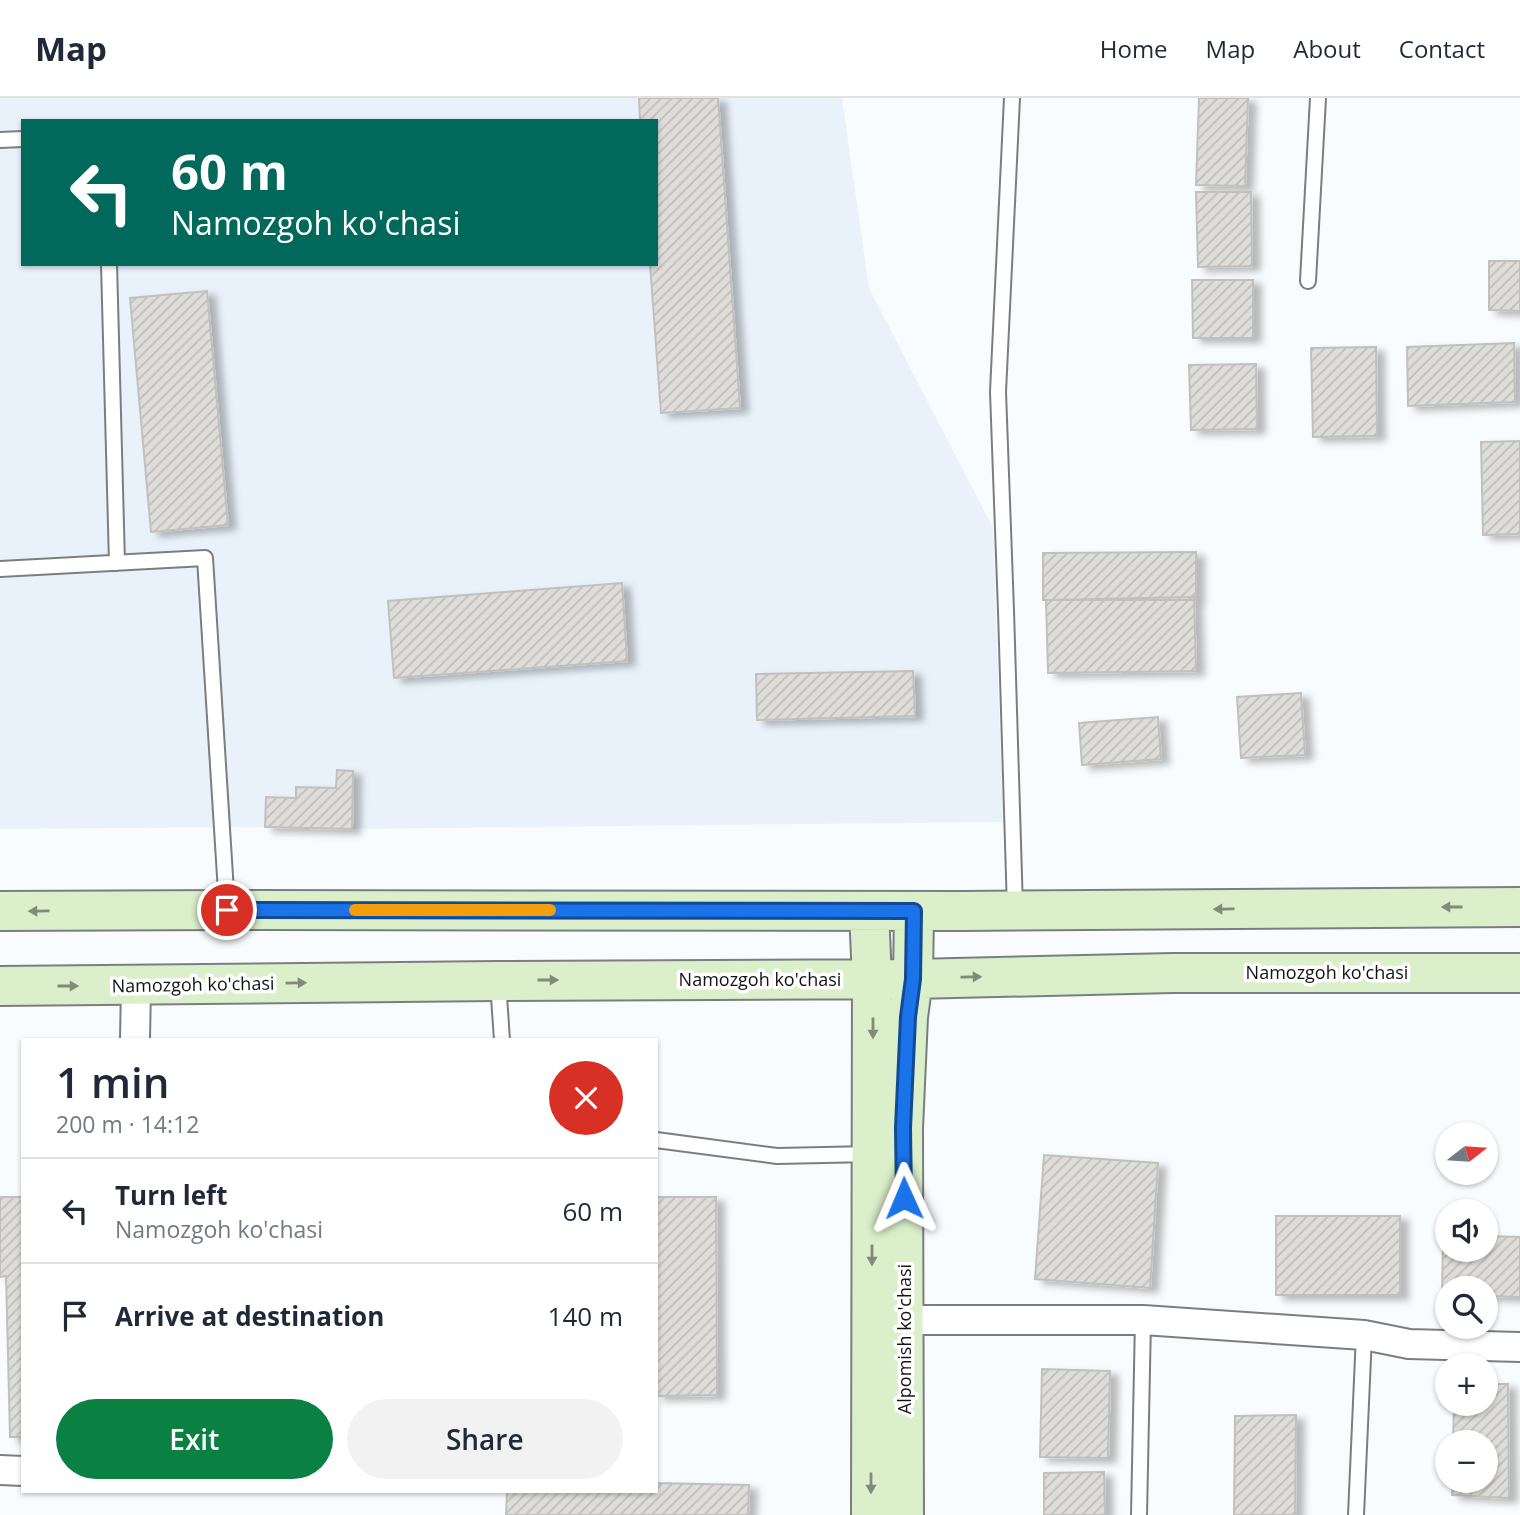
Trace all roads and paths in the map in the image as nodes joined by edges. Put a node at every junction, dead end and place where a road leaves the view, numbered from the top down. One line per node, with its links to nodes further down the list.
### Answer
1 (1012, 98): 14 (lane)
2 (1318, 98): 6 (lane)
3 (21, 139): 4 (lane)
4 (0, 140)
5 (109, 266): 7 (lane)
6 (1307, 281)
7 (117, 563): 8 (lane); 10 (lane)
8 (0, 569)
9 (1520, 906): 14 (main road, one-way to 14)
10 (227, 910): 11 (main road, one-way to 11); 12 (main road)
11 (0, 911)
12 (870, 911): 13 (main road); 16 (main road)
13 (914, 911): 14 (main road); 17 (main road, Alpomish ko'chasi)
14 (1015, 911)
15 (1520, 972): 17 (main road, Namozgoh ko'chasi, one-way to 15)
16 (872, 979): 17 (main road, Namozgoh ko'chasi); 18 (main road, Namozgoh ko'chasi, one-way to 16); 24 (main road, one-way to 24)
17 (913, 979): 25 (main road, Alpomish ko'chasi)
18 (498, 981): 19 (main road, Namozgoh ko'chasi, one-way to 18); 22 (lane)
19 (136, 985): 20 (main road, Namozgoh ko'chasi, one-way to 19); 21 (street)
20 (0, 986)
21 (135, 1038)
22 (502, 1038)
23 (658, 1140): 24 (lane)
24 (872, 1154): 31 (main road, one-way to 31)
25 (904, 1320): 26 (street); 32 (main road, Alpomish ko'chasi)
26 (1143, 1320): 27 (street); 33 (lane)
27 (1364, 1335): 28 (street); 34 (lane)
28 (1520, 1348)
29 (0, 1470): 30 (street)
30 (21, 1471)
31 (871, 1515)
32 (904, 1515)
33 (1139, 1515)
34 (1356, 1515)

